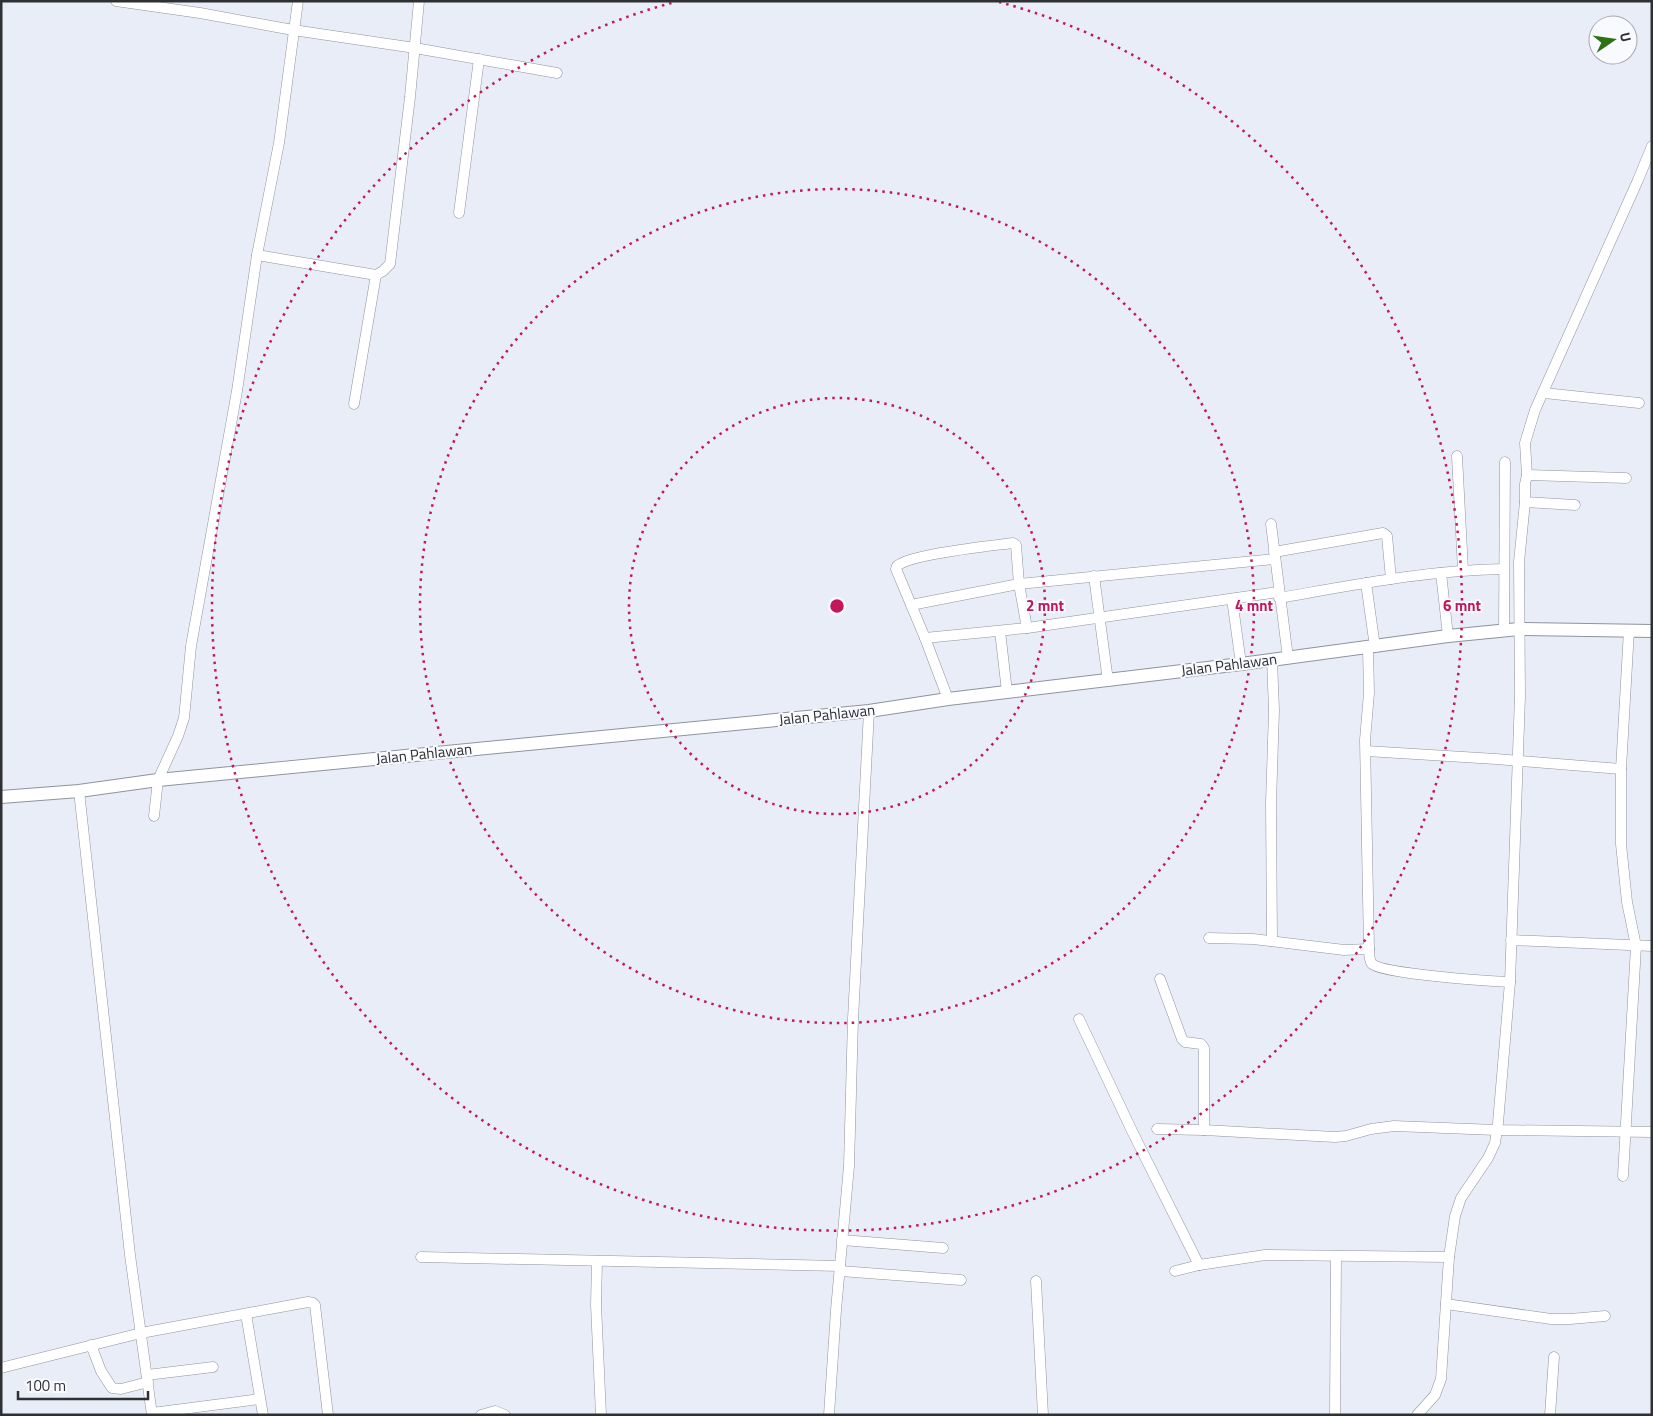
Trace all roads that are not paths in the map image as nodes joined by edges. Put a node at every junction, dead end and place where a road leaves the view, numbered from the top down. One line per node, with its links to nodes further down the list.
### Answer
1 (116, 1): 4 (street)
2 (298, 1): 4 (street)
3 (419, 1): 5 (street)
4 (293, 30): 5 (street); 10 (street)
5 (415, 48): 6 (street); 11 (street)
6 (479, 58): 7 (street); 9 (street)
7 (557, 73)
8 (1652, 146): 12 (street)
9 (459, 213)
10 (257, 255): 11 (street); 53 (street)
11 (376, 275): 14 (street)
12 (1544, 392): 13 (street); 17 (street)
13 (1639, 403)
14 (354, 404)
15 (1457, 456): 24 (street)
16 (1505, 462): 23 (street)
17 (1527, 475): 18 (street); 19 (street)
18 (1626, 478)
19 (1525, 502): 20 (street); 35 (street)
20 (1575, 505)
21 (1271, 524): 22 (street)
22 (1275, 555): 26 (street); 27 (street); 30 (street)
23 (1504, 569): 24 (street); 36 (street)
24 (1464, 570): 25 (street)
25 (1441, 573): 27 (street); 40 (street)
26 (1094, 576): 29 (street); 33 (street)
27 (1391, 579): 28 (street)
28 (1366, 583): 30 (street); 42 (street)
29 (1019, 584): 32 (street); 32 (street); 34 (street)
30 (1279, 595): 31 (street); 43 (street)
31 (1232, 599): 33 (street); 45 (street)
32 (911, 605): 41 (street)
33 (1100, 618): 34 (street); 46 (street)
34 (1027, 628): 39 (street)
35 (1519, 629): 36 (main road, Jalan Pahlawan); 37 (main road, Jalan Pahlawan); 51 (street)
36 (1504, 630): 40 (main road, Jalan Pahlawan)
37 (1630, 630): 38 (main road, Jalan Pahlawan); 52 (street)
38 (1652, 630)
39 (1000, 631): 41 (street); 47 (street)
40 (1448, 636): 42 (main road, Jalan Pahlawan)
41 (925, 638): 48 (street)
42 (1371, 647): 43 (main road, Jalan Pahlawan); 50 (street)
43 (1288, 658): 44 (main road, Jalan Pahlawan)
44 (1272, 660): 45 (main road, Jalan Pahlawan); 59 (street)
45 (1242, 664): 46 (main road, Jalan Pahlawan)
46 (1108, 681): 47 (main road, Jalan Pahlawan)
47 (1007, 692): 48 (main road, Jalan Pahlawan)
48 (948, 700): 49 (main road, Jalan Pahlawan)
49 (869, 711): 53 (main road, Jalan Pahlawan); 72 (street)
50 (1366, 751): 51 (street); 62 (street)
51 (1517, 760): 52 (street); 58 (street)
52 (1621, 769): 60 (street)
53 (158, 780): 54 (main road, Jalan Pahlawan); 56 (street)
54 (80, 791): 55 (main road, Jalan Pahlawan); 86 (street)
55 (1, 797)
56 (154, 816)
57 (1209, 938): 59 (street)
58 (1511, 940): 60 (street); 64 (street)
59 (1272, 941): 62 (street)
60 (1636, 946): 61 (street); 69 (street)
61 (1652, 946)
62 (1369, 949): 64 (street)
63 (1160, 979): 67 (street)
64 (1510, 982): 68 (street)
65 (1079, 1019): 78 (street)
66 (1157, 1129): 67 (street)
67 (1204, 1130): 68 (street)
68 (1496, 1130): 69 (street); 76 (street)
69 (1625, 1132): 70 (street); 71 (street)
70 (1652, 1132)
71 (1623, 1176)
72 (842, 1240): 73 (street); 79 (street)
73 (942, 1248)
74 (1336, 1256): 76 (street); 78 (street); 101 (street)
75 (421, 1257): 77 (street)
76 (1449, 1257): 83 (street)
77 (597, 1261): 79 (street); 98 (street)
78 (1199, 1265): 80 (street)
79 (840, 1269): 81 (street); 99 (street)
80 (1175, 1271)
81 (960, 1280)
82 (1036, 1281): 100 (street)
83 (1446, 1304): 85 (street); 102 (street)
84 (246, 1314): 86 (street); 92 (street); 95 (street)
85 (1605, 1316)
86 (141, 1333): 87 (street); 91 (street)
87 (91, 1345): 90 (street); 91 (street)
88 (1554, 1357): 103 (street)
89 (213, 1367): 91 (street)
90 (1, 1368)
91 (147, 1379): 93 (street)
92 (260, 1400): 93 (street); 94 (street)
93 (152, 1414)
94 (264, 1415)
95 (328, 1415)
96 (481, 1415): 97 (street)
97 (504, 1415)
98 (601, 1415)
99 (829, 1415)
100 (1043, 1415)
101 (1335, 1415)
102 (1418, 1415)
103 (1550, 1415)

